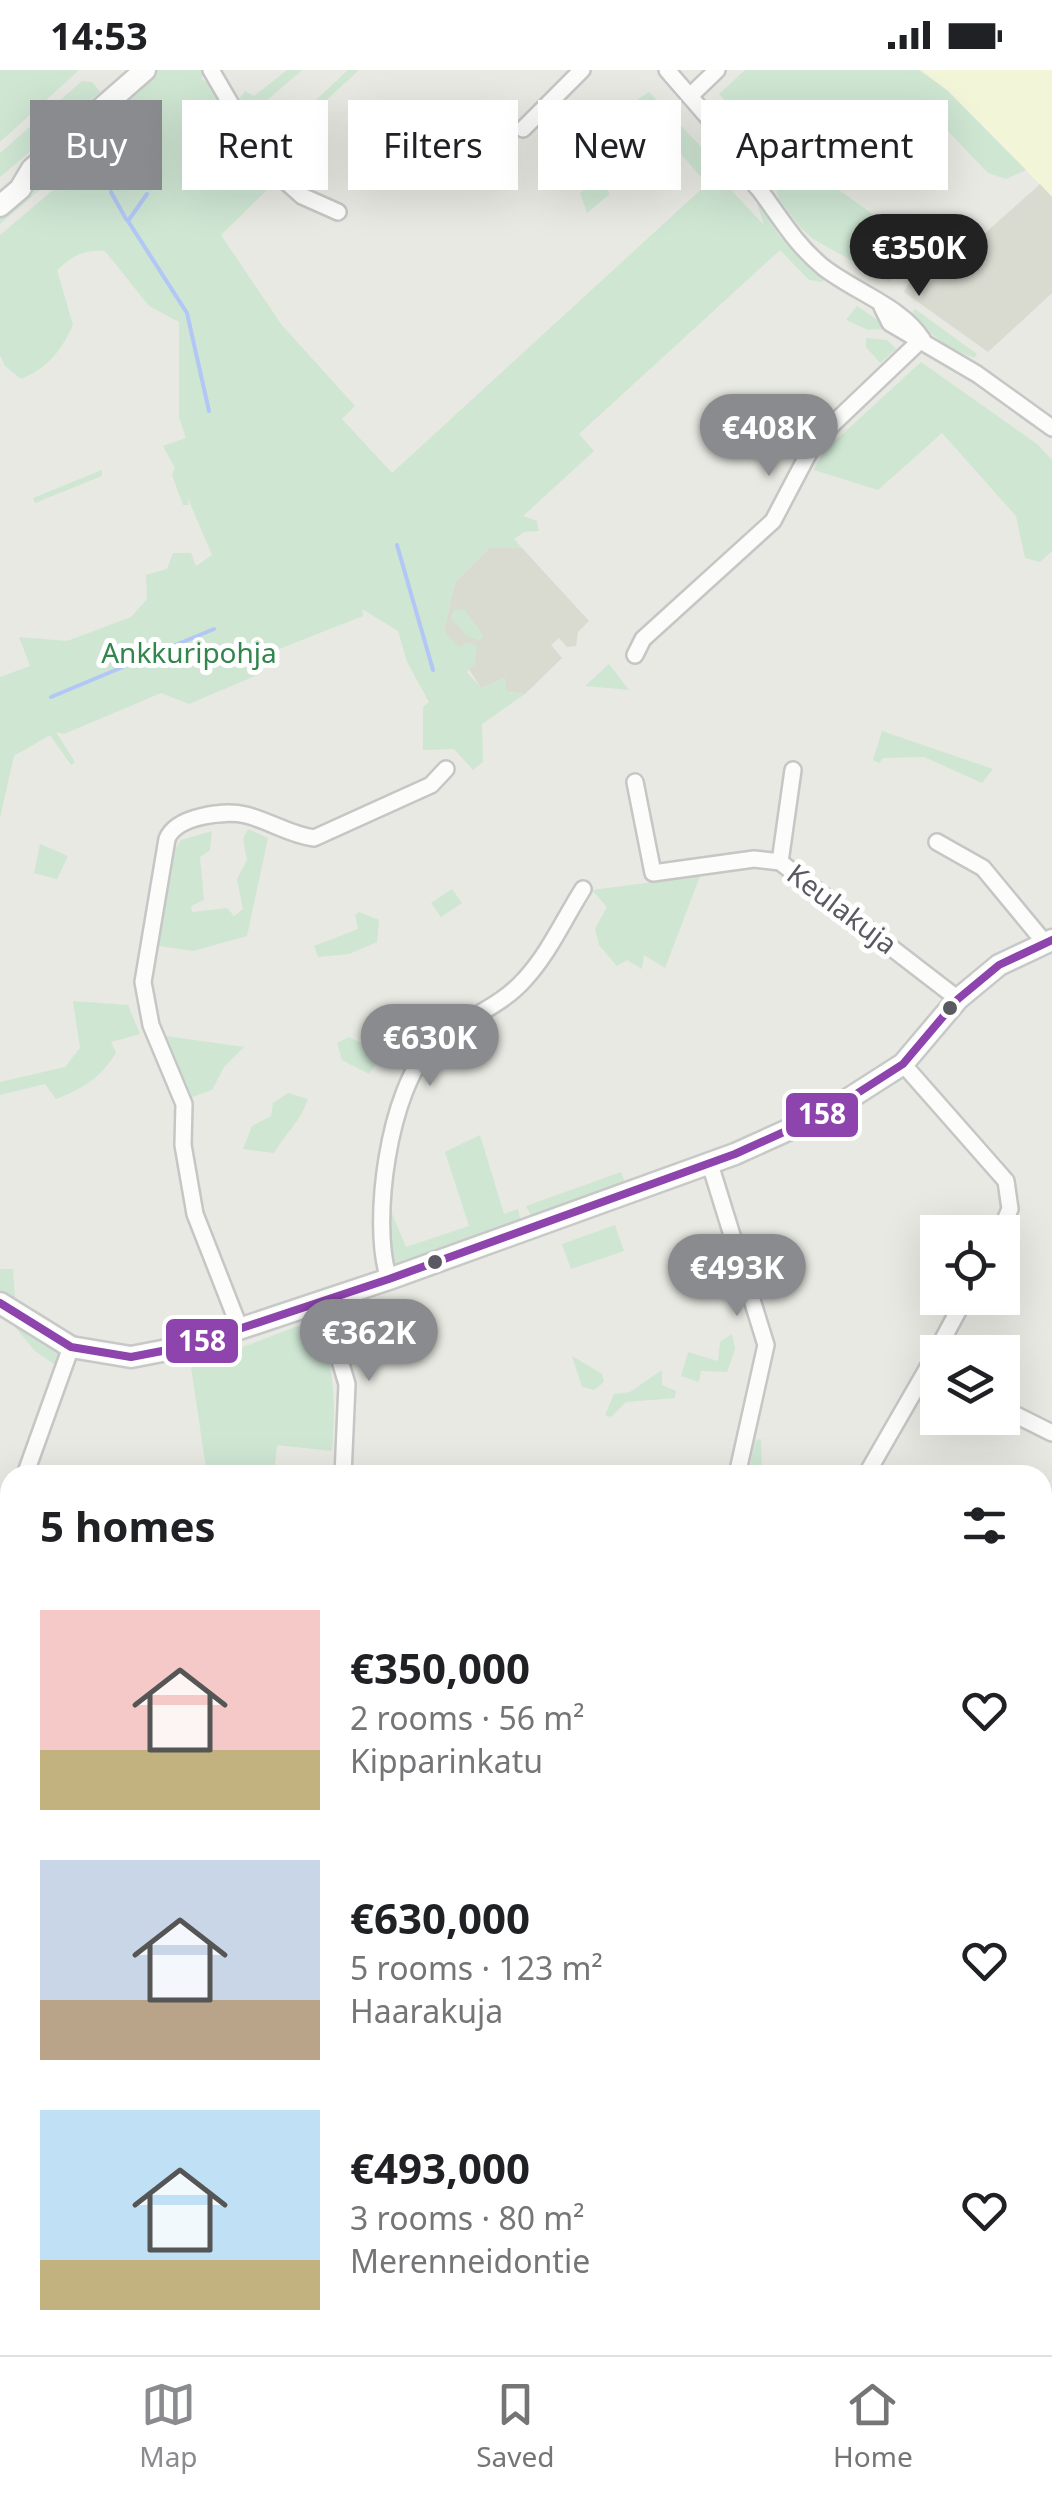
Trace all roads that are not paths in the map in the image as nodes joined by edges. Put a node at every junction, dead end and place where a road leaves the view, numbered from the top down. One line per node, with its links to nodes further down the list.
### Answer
1 (145, 70): 7 (street)
2 (211, 70): 13 (street)
3 (582, 70): 8 (street)
4 (667, 70): 6 (street)
5 (717, 70): 6 (street)
6 (690, 96): 14 (street)
7 (111, 100)
8 (523, 129)
9 (30, 171): 11 (street)
10 (30, 172): 12 (street)
11 (0, 187)
12 (0, 206)
13 (338, 212)
14 (922, 339): 15 (street); 16 (street)
15 (1052, 428)
16 (635, 655)
17 (446, 770): 31 (street)
18 (793, 770): 21 (street)
19 (636, 782): 21 (street, Keulakuja)
20 (937, 842): 23 (street)
21 (780, 862): 24 (street, Keulakuja)
22 (582, 889): 28 (street)
23 (1048, 941): 24 (street)
24 (958, 999): 25 (street)
25 (903, 1064): 26 (street); 27 (street)
26 (710, 1164): 28 (street); 38 (street)
27 (1008, 1215)
28 (389, 1278): 29 (street)
29 (322, 1301): 31 (street); 37 (street)
30 (0, 1303): 32 (street)
31 (240, 1330): 32 (street)
32 (71, 1347): 36 (street)
33 (920, 1390): 39 (street)
34 (1020, 1417): 35 (street)
35 (1052, 1432)
36 (29, 1465)
37 (344, 1465)
38 (739, 1465)
39 (872, 1465)

